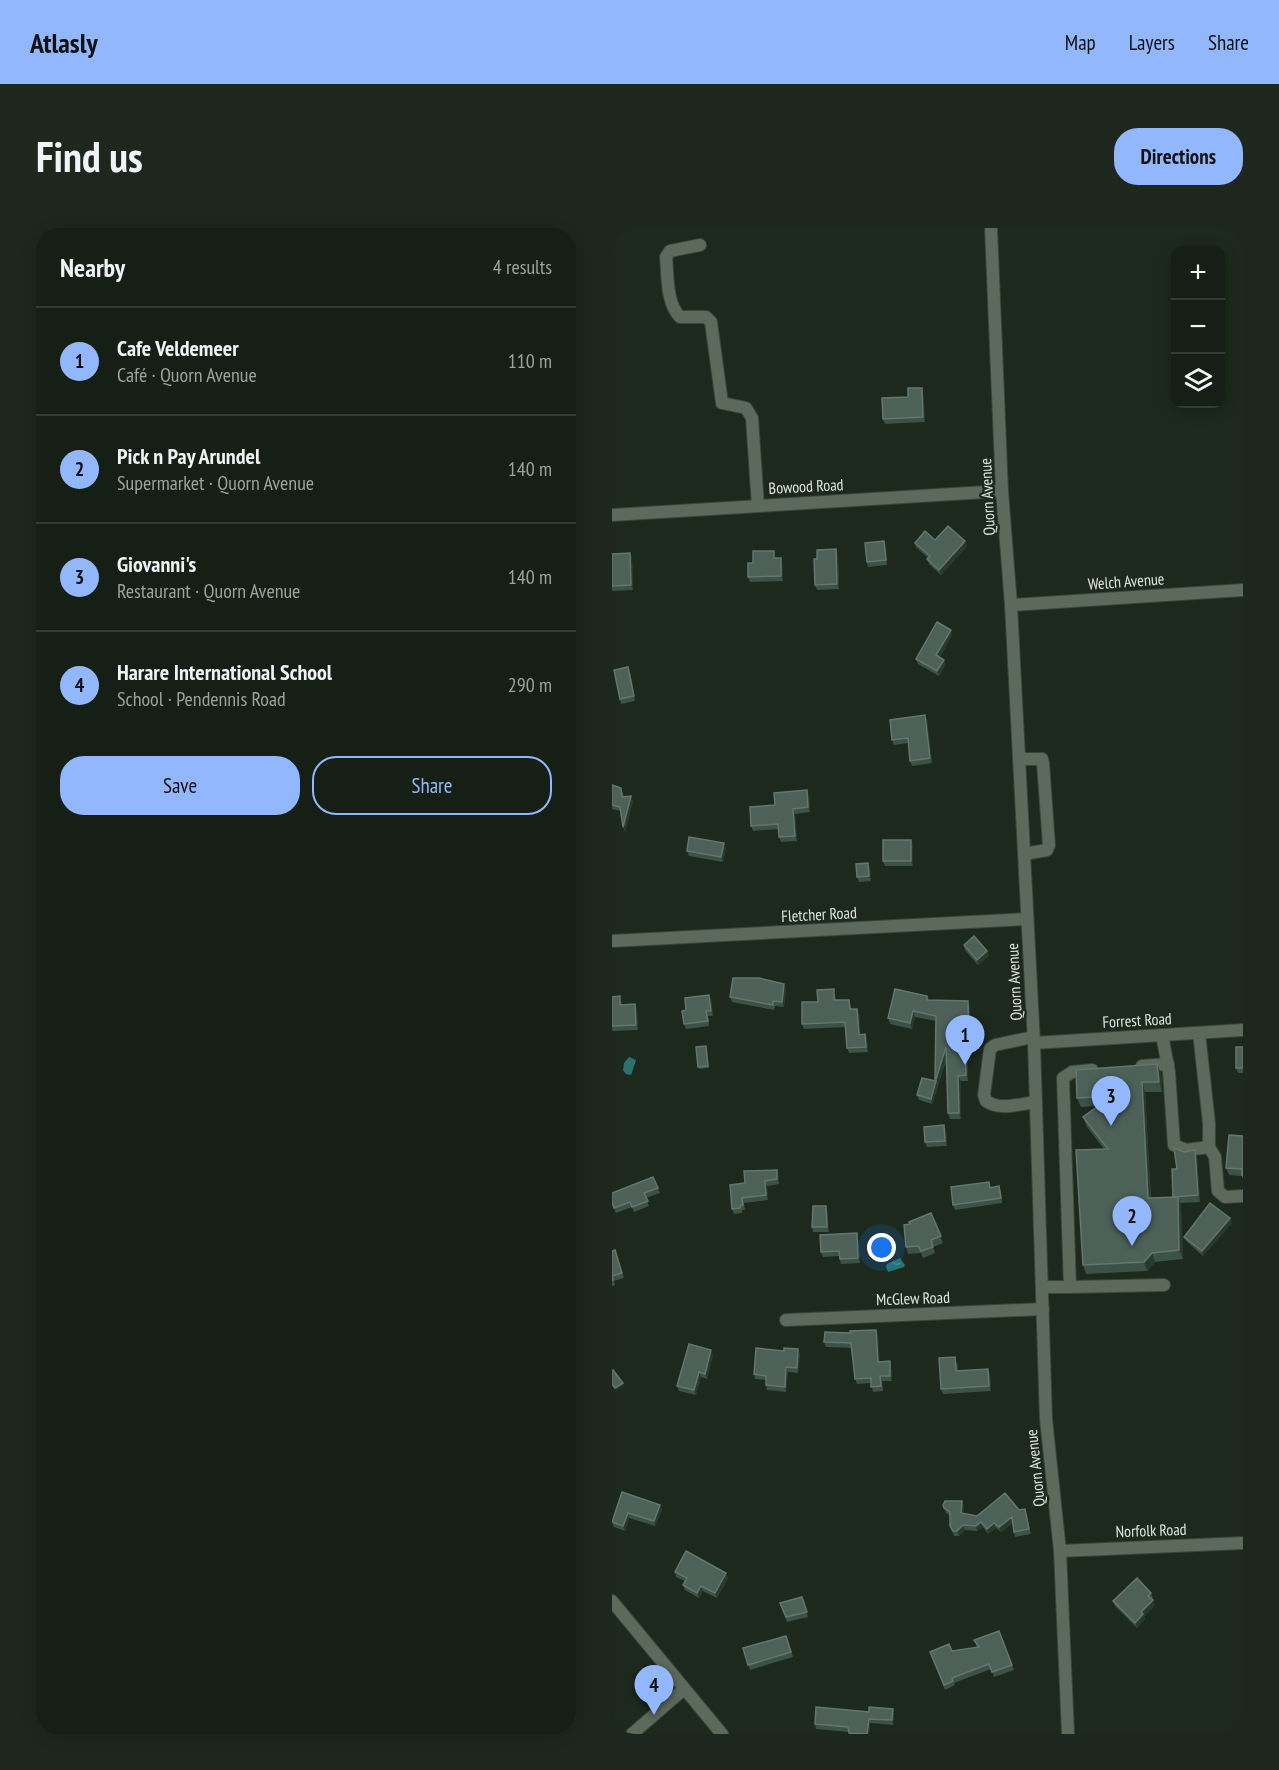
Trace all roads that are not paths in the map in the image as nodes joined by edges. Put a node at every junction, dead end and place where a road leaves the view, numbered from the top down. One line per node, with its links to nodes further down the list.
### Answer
1 (991, 228): 3 (street, Quorn Avenue)
2 (700, 245): 4 (street)
3 (1002, 491): 4 (street, Bowood Road); 7 (street, Quorn Avenue)
4 (758, 506): 5 (street, Bowood Road)
5 (612, 514)
6 (1243, 590): 7 (street, Welch Avenue)
7 (1011, 605): 8 (street, Quorn Avenue)
8 (1019, 759): 9 (street, Quorn Avenue); 9 (street)
9 (1024, 854): 10 (street, Quorn Avenue)
10 (1027, 918): 11 (street, Fletcher Road); 15 (street, Quorn Avenue)
11 (612, 941)
12 (1243, 1030): 13 (street, Forrest Road)
13 (1199, 1033): 14 (street, Forrest Road); 20 (street)
14 (1162, 1035): 15 (street, Forrest Road); 16 (street)
15 (1034, 1040): 19 (street, Quorn Avenue); 19 (street, Forrest Road)
16 (1168, 1064): 17 (street); 20 (street)
17 (1125, 1068)
18 (1104, 1069): 24 (street)
19 (1036, 1102): 23 (street, Quorn Avenue)
20 (1209, 1147): 21 (street)
21 (1243, 1196)
22 (1164, 1285): 24 (street)
23 (1043, 1287): 24 (street); 25 (street, Quorn Avenue)
24 (1070, 1287)
25 (1043, 1310): 26 (street, McGlew Road); 28 (street, Quorn Avenue)
26 (786, 1320)
27 (1243, 1543): 28 (street, Norfolk Road)
28 (1060, 1551): 33 (street, Quorn Avenue)
29 (612, 1601): 30 (street)
30 (684, 1689): 31 (street); 32 (street)
31 (632, 1734)
32 (722, 1734)
33 (1068, 1734)

